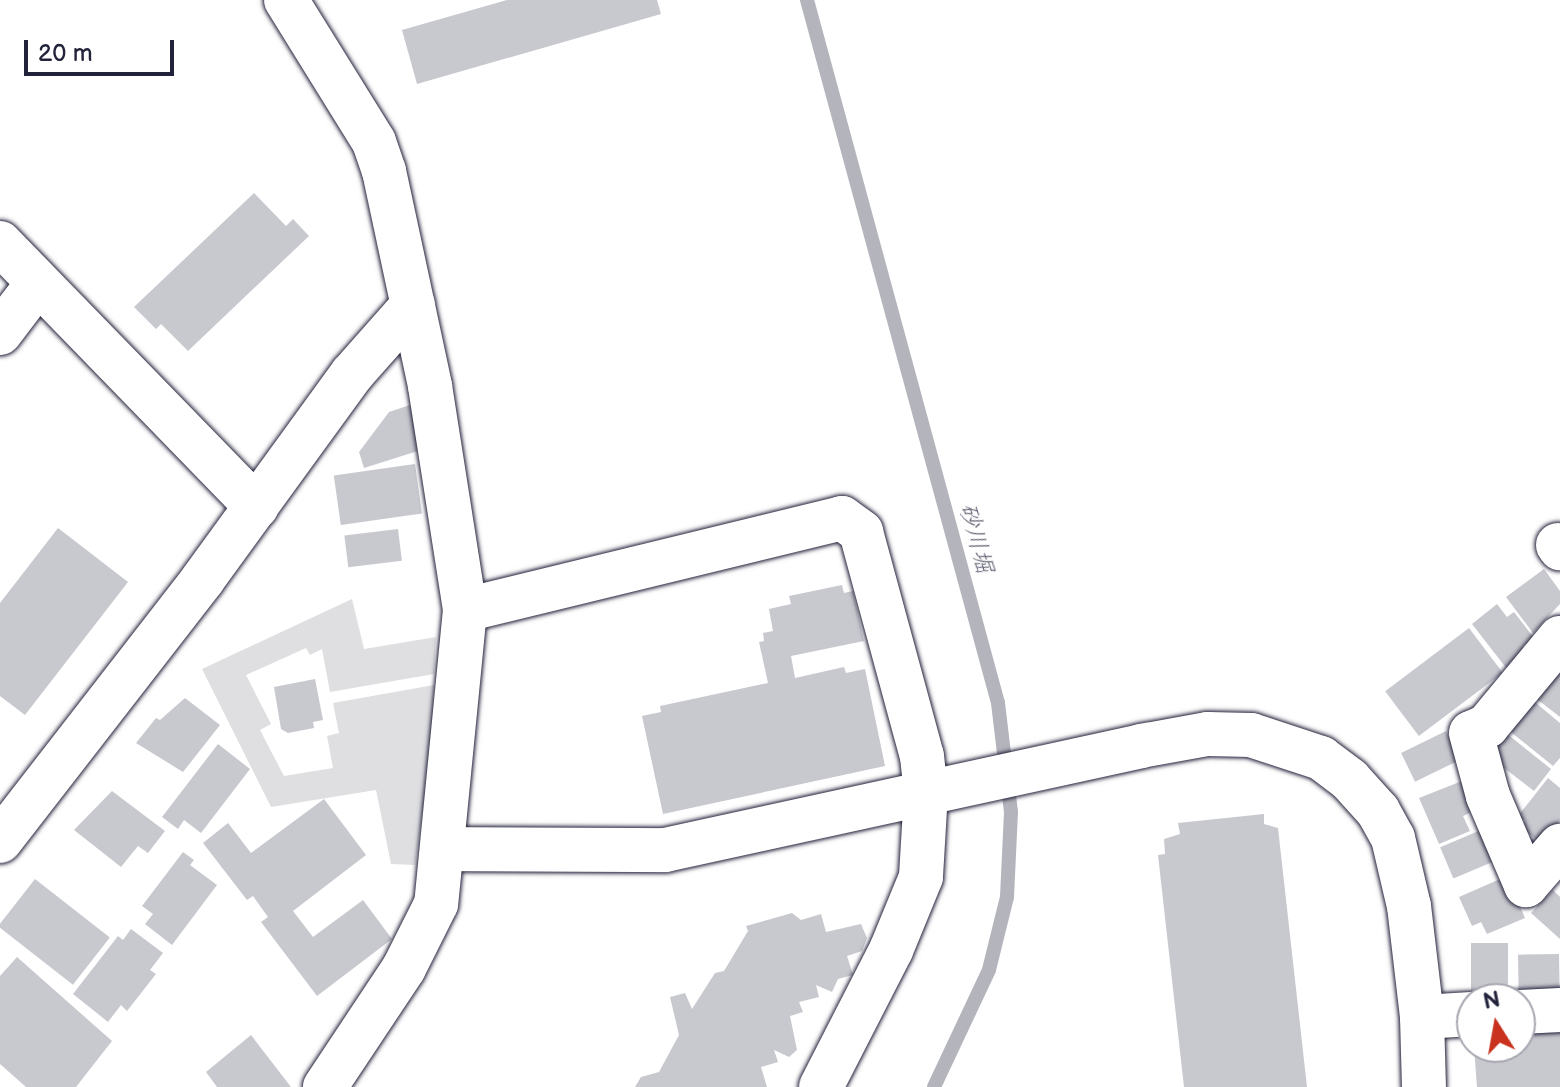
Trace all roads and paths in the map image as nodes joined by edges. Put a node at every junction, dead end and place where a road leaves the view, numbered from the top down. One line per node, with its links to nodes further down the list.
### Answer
1 (286, 0): 4 (street)
2 (0, 243): 3 (street)
3 (38, 283): 5 (street); 6 (street)
4 (413, 305): 6 (street); 7 (street)
5 (0, 333)
6 (257, 507): 10 (street)
7 (465, 610): 9 (street); 12 (street)
8 (1560, 638): 11 (street)
9 (943, 788): 12 (street); 16 (street); 18 (street)
10 (0, 841)
11 (1560, 846)
12 (443, 849): 17 (street)
13 (1560, 1010): 14 (street)
14 (1536, 1011)
15 (1456, 1015): 16 (street)
16 (1422, 1017): 19 (street)
17 (325, 1087)
18 (821, 1087)
19 (1424, 1087)

